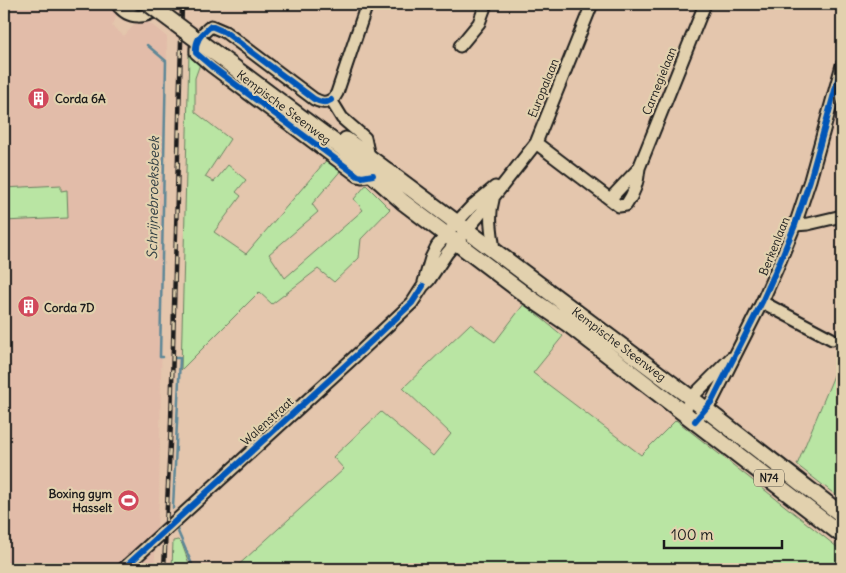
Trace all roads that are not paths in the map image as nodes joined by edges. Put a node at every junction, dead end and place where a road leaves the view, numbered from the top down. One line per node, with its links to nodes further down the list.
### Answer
1 (134, 4): 9 (street)
2 (150, 4): 12 (main road, Kempische Steenweg / N74, bridge)
3 (161, 4): 9 (street)
4 (165, 4): 12 (main road, Kempische Steenweg / N74)
5 (367, 4): 13 (street)
6 (486, 4): 10 (street)
7 (592, 4): 14 (street, Europalaan)
8 (701, 5): 14 (street, Carnegielaan)
9 (120, 8)
10 (460, 46)
11 (842, 66): 20 (street, Berkenlaan)
12 (250, 73): 15 (main road, Kempische Steenweg / N74); 16 (main road, Kempische Steenweg / N74)
13 (331, 100): 15 (street, Kempische Steenweg); 16 (street, Kempische Steenweg)
14 (536, 143): 17 (street, Europalaan)
15 (369, 157): 21 (main road, Kempische Steenweg / N74)
16 (373, 175): 21 (main road, Kempische Steenweg / N74)
17 (509, 177): 18 (street, Europalaan); 21 (street, Europalaan)
18 (494, 196): 21 (street, Europalaan); 22 (street, Europalaan)
19 (842, 216): 20 (street)
20 (795, 225): 23 (street, Berkenlaan)
21 (457, 232): 22 (main road, Kempische Steenweg / N74); 28 (main road, Kempische Steenweg / N74); 31 (street, Walenstraat)
22 (494, 250): 26 (main road, Kempische Steenweg / N74)
23 (762, 302): 24 (street); 25 (street, Berkenlaan)
24 (832, 339)
25 (738, 351): 26 (street, Berkenlaan); 27 (street, Berkenlaan)
26 (690, 398): 27 (main road, Kempische Steenweg / N74); 28 (street, Berkenlaan)
27 (706, 410): 28 (street, Berkenlaan); 29 (main road, Kempische Steenweg / N74)
28 (690, 417): 30 (main road, Kempische Steenweg / N74)
29 (842, 516)
30 (842, 535)
31 (123, 569)

